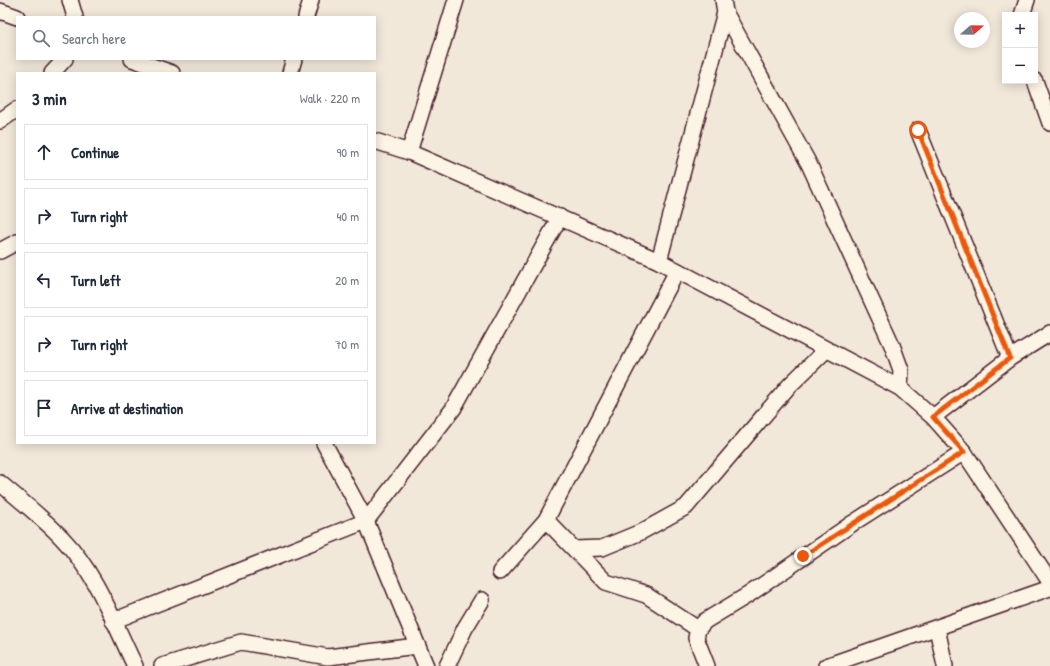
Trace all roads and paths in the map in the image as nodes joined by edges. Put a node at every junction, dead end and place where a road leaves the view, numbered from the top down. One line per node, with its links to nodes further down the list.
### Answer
1 (70, 0): 8 (street)
2 (311, 0): 9 (street)
3 (456, 0): 25 (street)
4 (1027, 0): 7 (street)
5 (724, 6): 29 (street); 34 (street)
6 (0, 11): 10 (street)
7 (1023, 12)
8 (75, 16)
9 (306, 16)
10 (16, 17)
11 (64, 60): 15 (street)
12 (132, 60): 16 (street)
13 (135, 60): 17 (street)
14 (294, 60): 18 (street)
15 (53, 72)
16 (136, 72)
17 (169, 72)
18 (290, 72)
19 (1036, 84): 22 (street)
20 (16, 111): 21 (street)
21 (0, 121)
22 (1050, 123)
23 (918, 130): 33 (street)
24 (376, 141): 25 (street)
25 (409, 152): 26 (street)
26 (560, 217): 29 (street); 40 (street)
27 (16, 243): 28 (street)
28 (0, 251)
29 (659, 262): 30 (street)
30 (677, 271): 32 (street); 39 (street)
31 (1049, 335): 33 (street)
32 (826, 350): 34 (street); 41 (street)
33 (1010, 358): 35 (street)
34 (900, 388): 35 (street)
35 (933, 417): 37 (street)
36 (325, 444): 40 (street)
37 (964, 452): 43 (street); 48 (street)
38 (0, 483): 46 (street)
39 (546, 520): 41 (street); 42 (street)
40 (366, 521): 46 (street); 49 (street)
41 (575, 549): 48 (street)
42 (500, 572)
43 (1050, 582)
44 (1050, 588): 47 (street)
45 (482, 600): 53 (street)
46 (113, 621): 50 (street)
47 (937, 628): 55 (street); 56 (street)
48 (698, 629): 54 (street)
49 (417, 646): 51 (street); 52 (street)
50 (135, 666)
51 (162, 666)
52 (426, 666)
53 (447, 666)
54 (707, 666)
55 (826, 666)
56 (945, 666)

